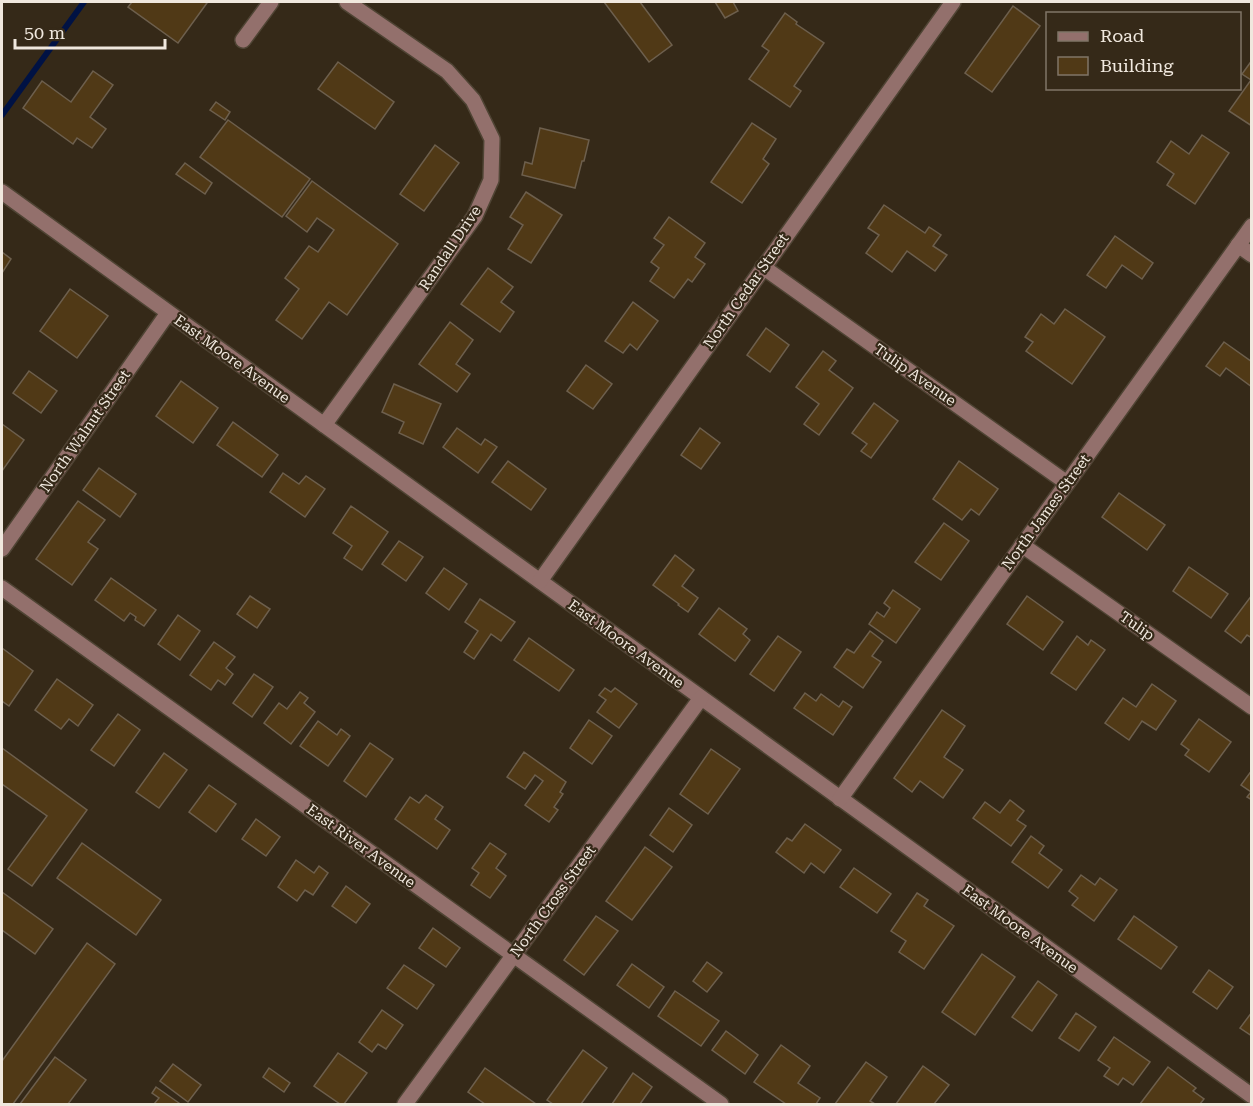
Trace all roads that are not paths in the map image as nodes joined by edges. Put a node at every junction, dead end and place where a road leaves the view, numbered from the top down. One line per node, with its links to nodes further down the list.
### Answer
1 (271, 2): 4 (street)
2 (348, 2): 11 (street, Randall Drive)
3 (953, 2): 9 (street, North Cedar Street)
4 (243, 40)
5 (2, 192): 10 (street, East Moore Avenue)
6 (1251, 226): 7 (street, North James Street)
7 (1238, 245): 8 (street); 12 (street, North James Street)
8 (1251, 255)
9 (763, 267): 12 (street, Tulip Avenue); 15 (street, North Cedar Street)
10 (168, 313): 11 (street, East Moore Avenue); 14 (street, North Walnut Street)
11 (324, 425): 15 (street, East Moore Avenue)
12 (1067, 483): 13 (street, North James Street)
13 (1022, 545): 18 (street, Tulip); 19 (street, North James Street)
14 (2, 549)
15 (540, 581): 17 (street, East Moore Avenue)
16 (2, 588): 20 (street, East River Avenue)
17 (700, 698): 19 (street, East Moore Avenue); 20 (street, North Cross Street)
18 (1251, 707)
19 (840, 799): 21 (street, East Moore Avenue)
20 (514, 956): 22 (street, North Cross Street); 23 (street, East River Avenue)
21 (1251, 1096)
22 (405, 1104)
23 (721, 1104)

